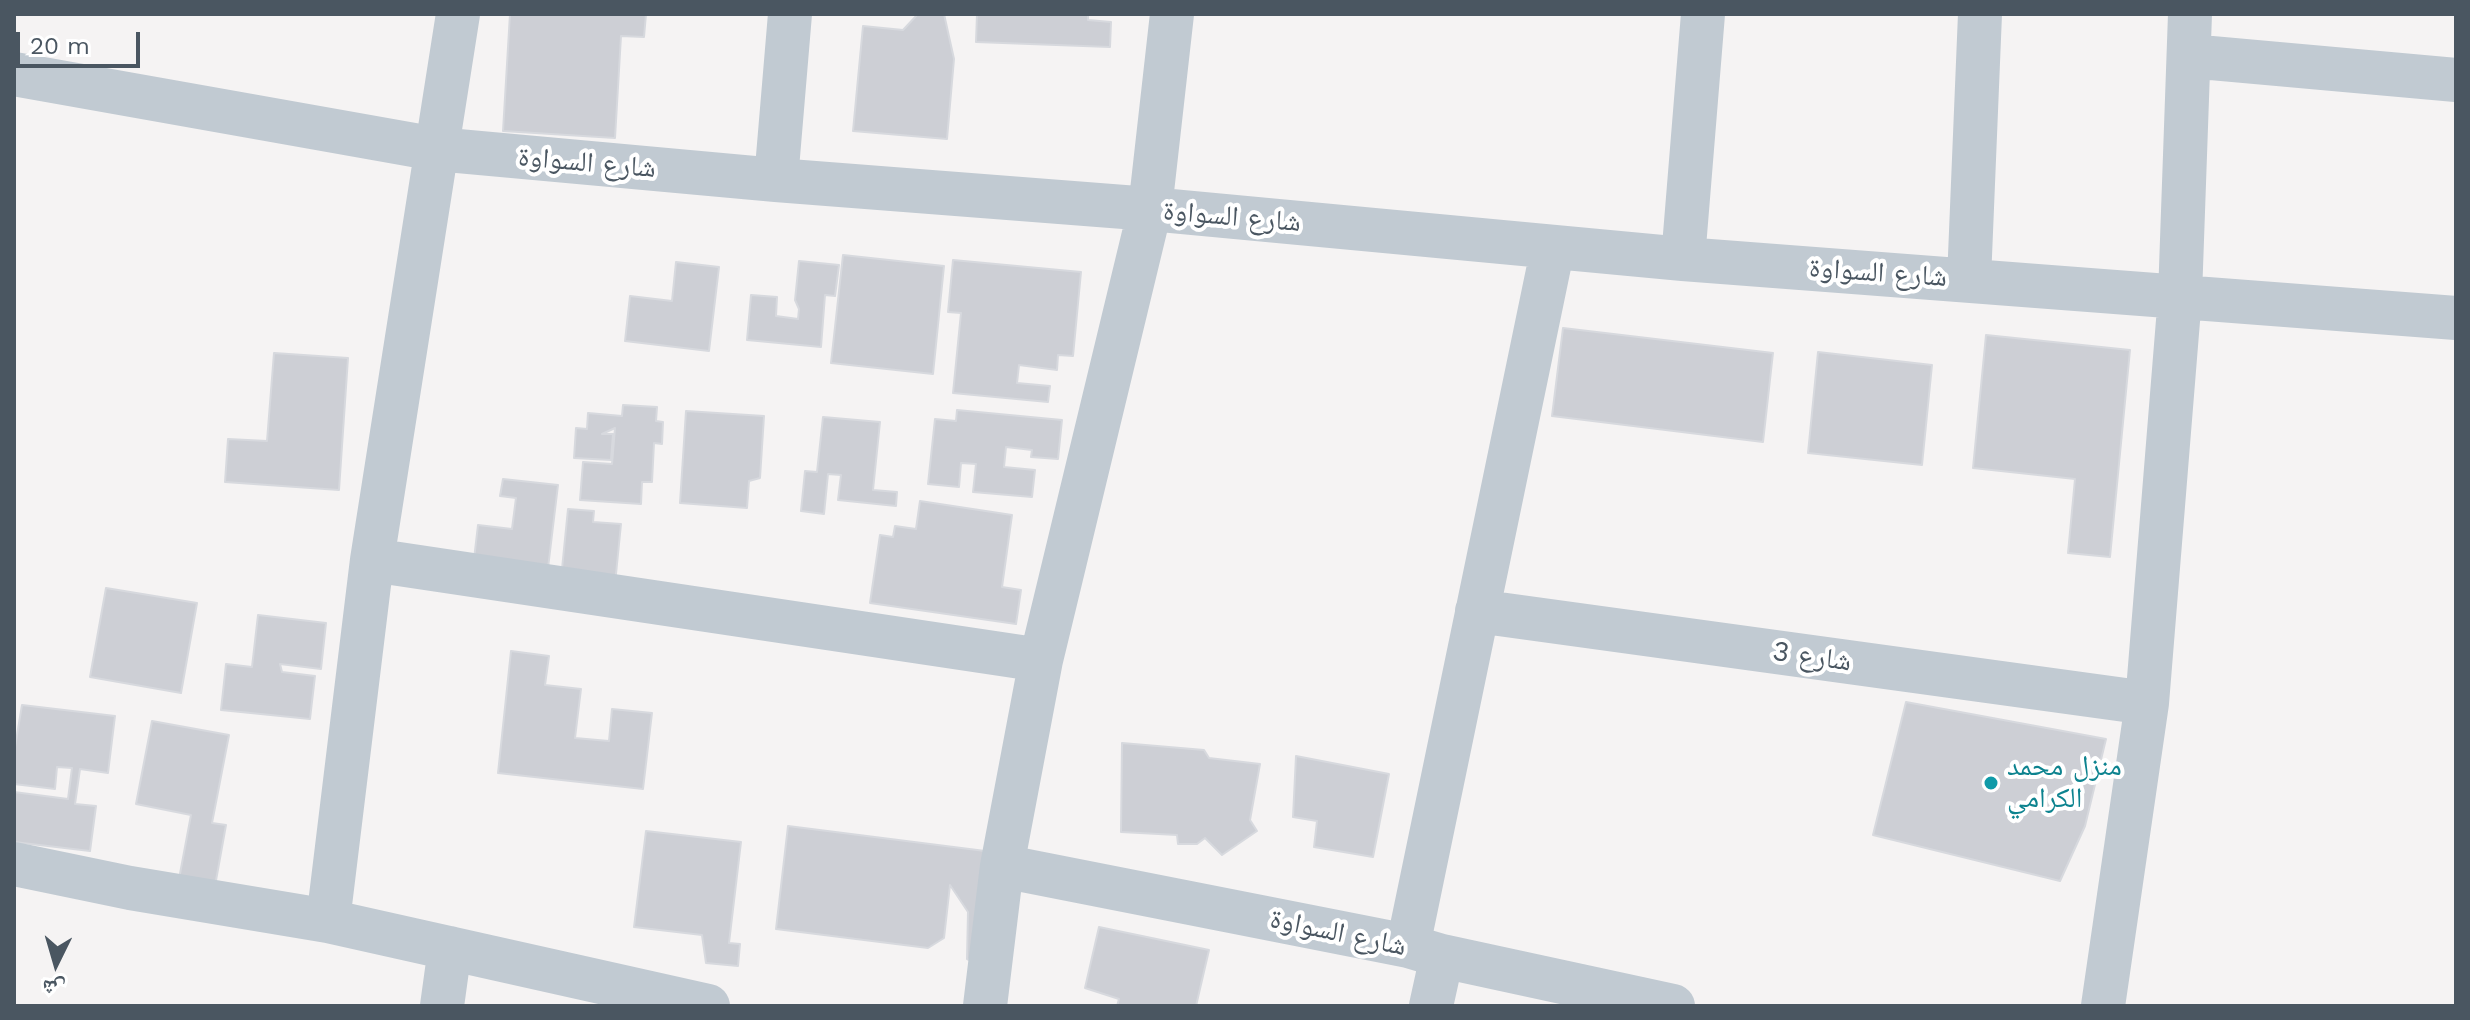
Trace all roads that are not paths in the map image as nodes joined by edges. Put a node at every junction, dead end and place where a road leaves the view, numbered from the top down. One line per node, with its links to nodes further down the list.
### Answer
1 (458, 14): 9 (street)
2 (790, 14): 10 (street)
3 (1172, 14): 11 (street)
4 (1703, 14): 13 (street)
5 (1980, 14): 14 (street)
6 (2189, 35): 8 (street); 15 (street)
7 (14, 74): 9 (street, شارع السواوة)
8 (2456, 80)
9 (436, 149): 10 (street, شارع السواوة); 17 (street)
10 (776, 180): 11 (street, شارع السواوة)
11 (1150, 209): 12 (street, شارع السواوة); 19 (street)
12 (1553, 247): 13 (street, شارع السواوة); 18 (street)
13 (1683, 259): 14 (street, شارع السواوة)
14 (1969, 280): 15 (street, شارع السواوة)
15 (2180, 296): 16 (street, شارع السواوة); 20 (street)
16 (2456, 318)
17 (372, 560): 19 (street); 23 (street)
18 (1477, 611): 20 (street, شارع 3); 25 (street)
19 (1041, 660): 22 (street)
20 (2147, 703): 31 (street)
21 (14, 864): 23 (street)
22 (1002, 866): 25 (street, شارع السواوة); 28 (street)
23 (328, 921): 24 (street)
24 (450, 948): 26 (street); 27 (street)
25 (1425, 951): 29 (street); 30 (street, شارع السواوة)
26 (442, 1006)
27 (708, 1006)
28 (985, 1006)
29 (1431, 1006)
30 (1673, 1006)
31 (2103, 1006)

